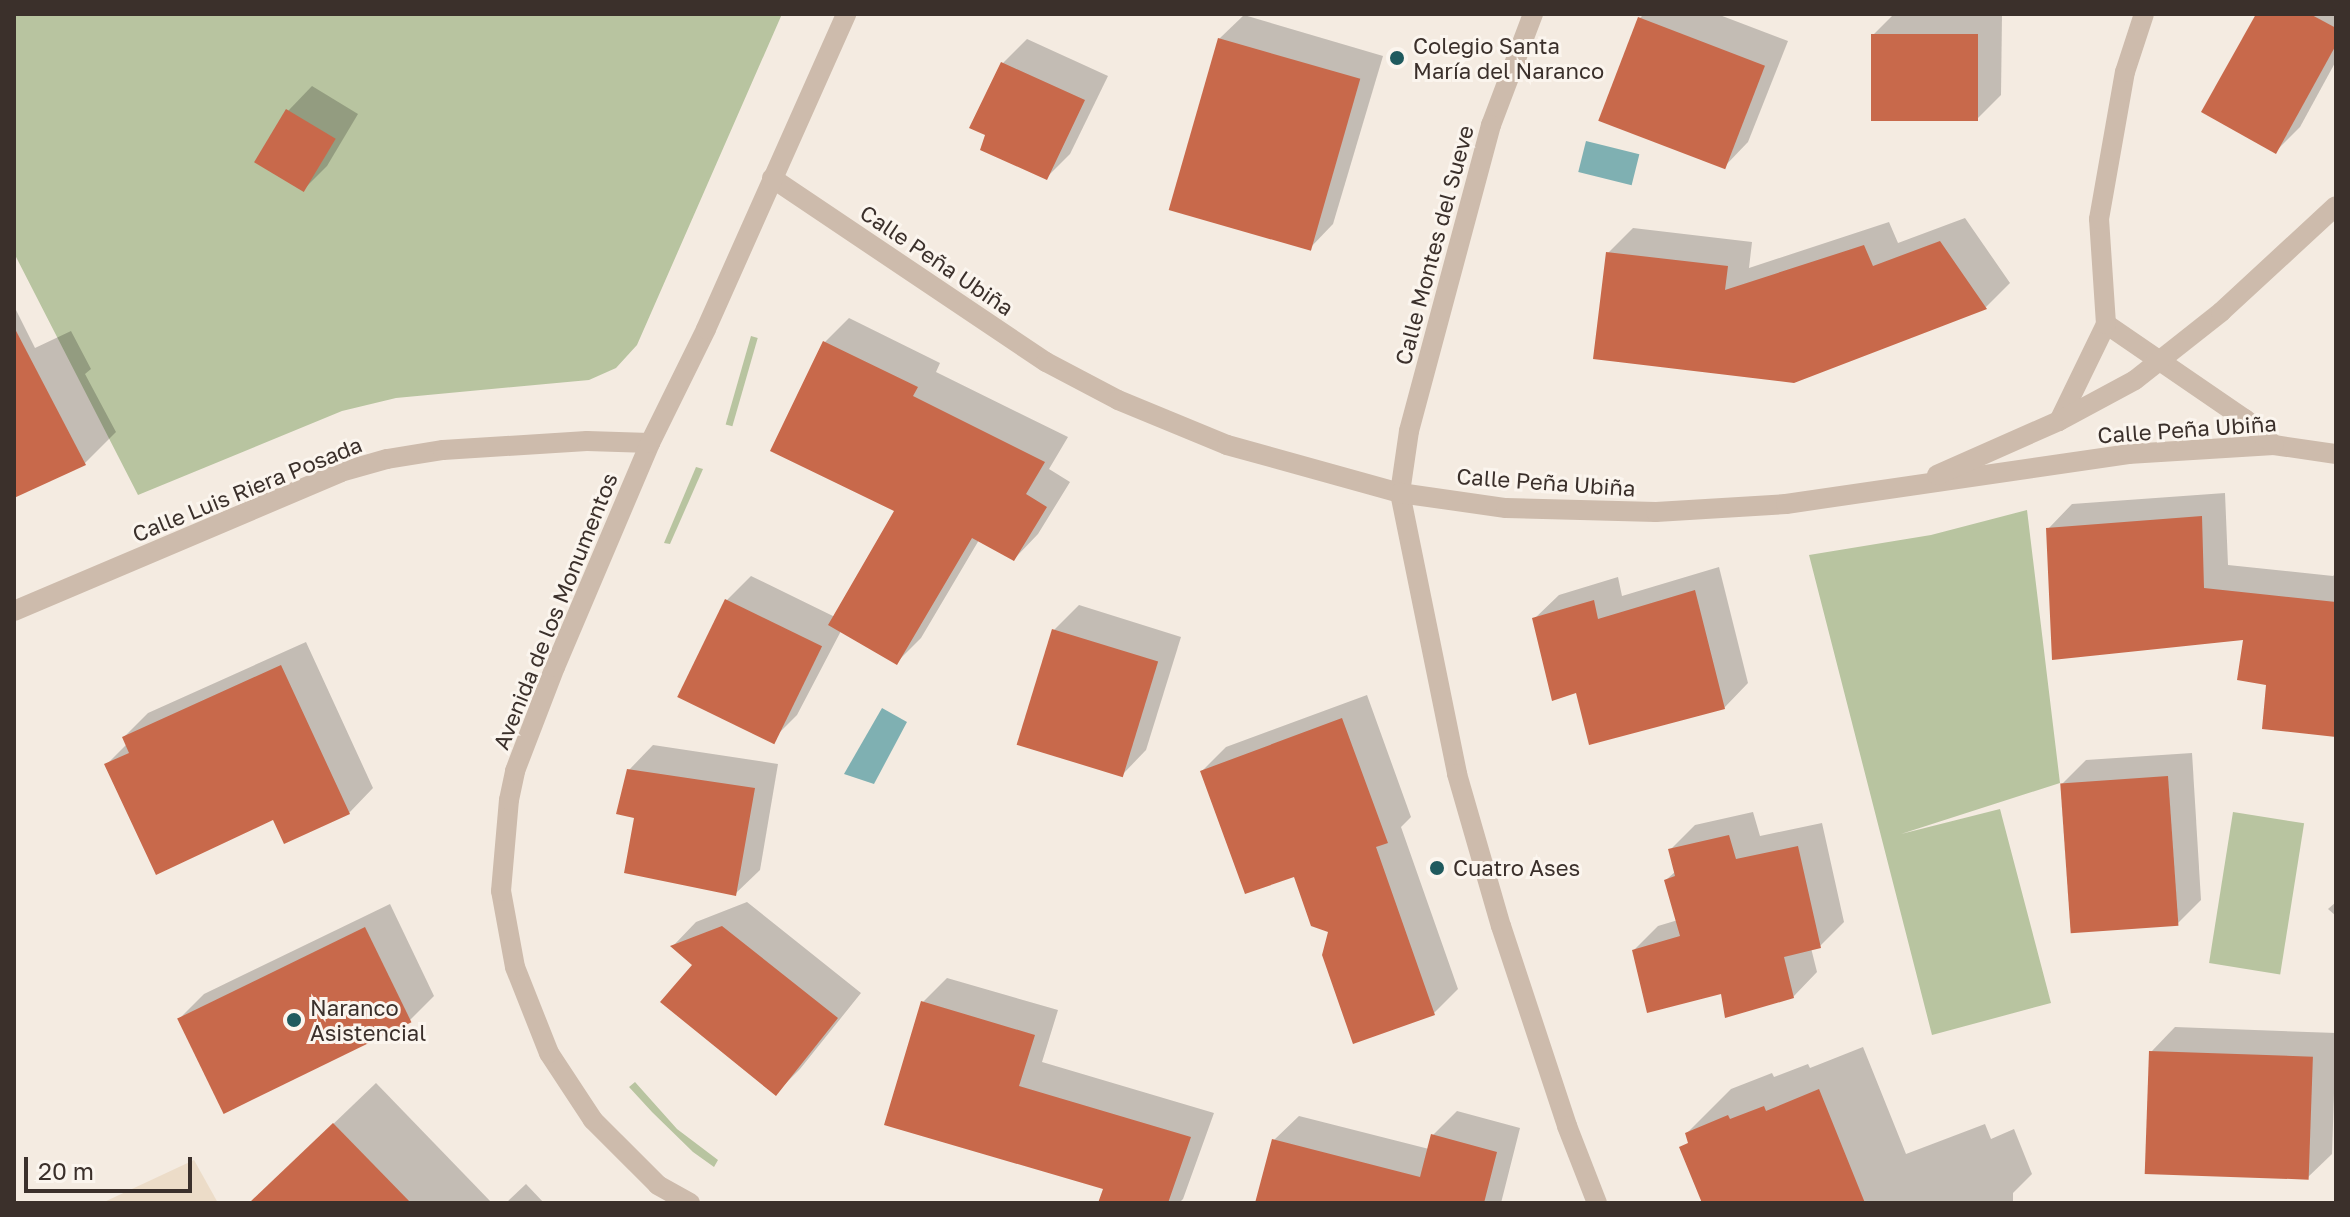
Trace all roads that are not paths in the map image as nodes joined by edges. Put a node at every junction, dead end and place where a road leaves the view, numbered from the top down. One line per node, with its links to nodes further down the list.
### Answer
1 (846, 14): 4 (street, Avenida de los Monumentos)
2 (1533, 14): 13 (street, Calle Montes del Sueve)
3 (2144, 14): 6 (street)
4 (772, 178): 9 (street, Avenida de los Monumentos); 13 (street, Calle Peña Ubiña)
5 (2336, 206): 7 (street)
6 (2106, 324): 7 (street); 8 (street)
7 (2160, 360): 8 (street); 10 (street)
8 (2059, 421): 12 (street)
9 (650, 443): 14 (street, Calle Luis Riera Posada); 15 (street, Avenida de los Monumentos)
10 (2274, 445): 11 (street, Calle Peña Ubiña); 12 (street, Calle Peña Ubiña)
11 (2336, 454)
12 (1915, 485): 13 (street, Calle Peña Ubiña)
13 (1400, 493): 16 (street, Calle Montes del Sueve)
14 (14, 611)
15 (690, 1203)
16 (1597, 1203)

